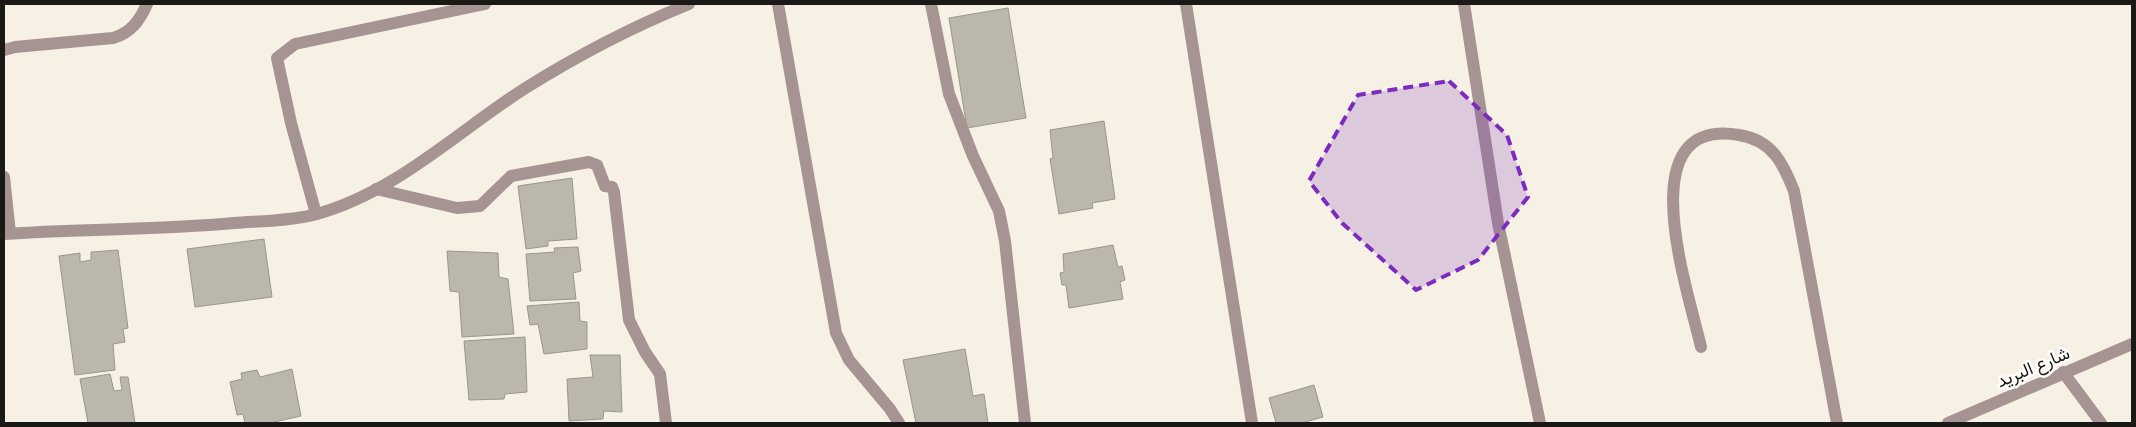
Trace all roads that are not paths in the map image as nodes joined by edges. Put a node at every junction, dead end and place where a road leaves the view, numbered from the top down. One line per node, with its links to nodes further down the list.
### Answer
1 (147, 4): 10 (street)
2 (485, 4): 13 (street)
3 (659, 4): 9 (street)
4 (688, 4): 9 (street)
5 (778, 4): 19 (street)
6 (931, 4): 20 (street)
7 (1186, 4): 21 (street)
8 (1464, 4): 22 (street)
9 (674, 10): 12 (street)
10 (4, 50)
11 (4, 177): 14 (street)
12 (376, 189): 13 (street); 18 (street)
13 (316, 214): 14 (street)
14 (7, 234)
15 (2132, 344): 17 (street, شارع البريد)
16 (1702, 347): 23 (street)
17 (2063, 372): 24 (street, شارع البريد); 25 (street)
18 (666, 423)
19 (898, 423)
20 (1025, 423)
21 (1252, 423)
22 (1540, 423)
23 (1837, 423)
24 (1948, 423)
25 (2101, 423)

